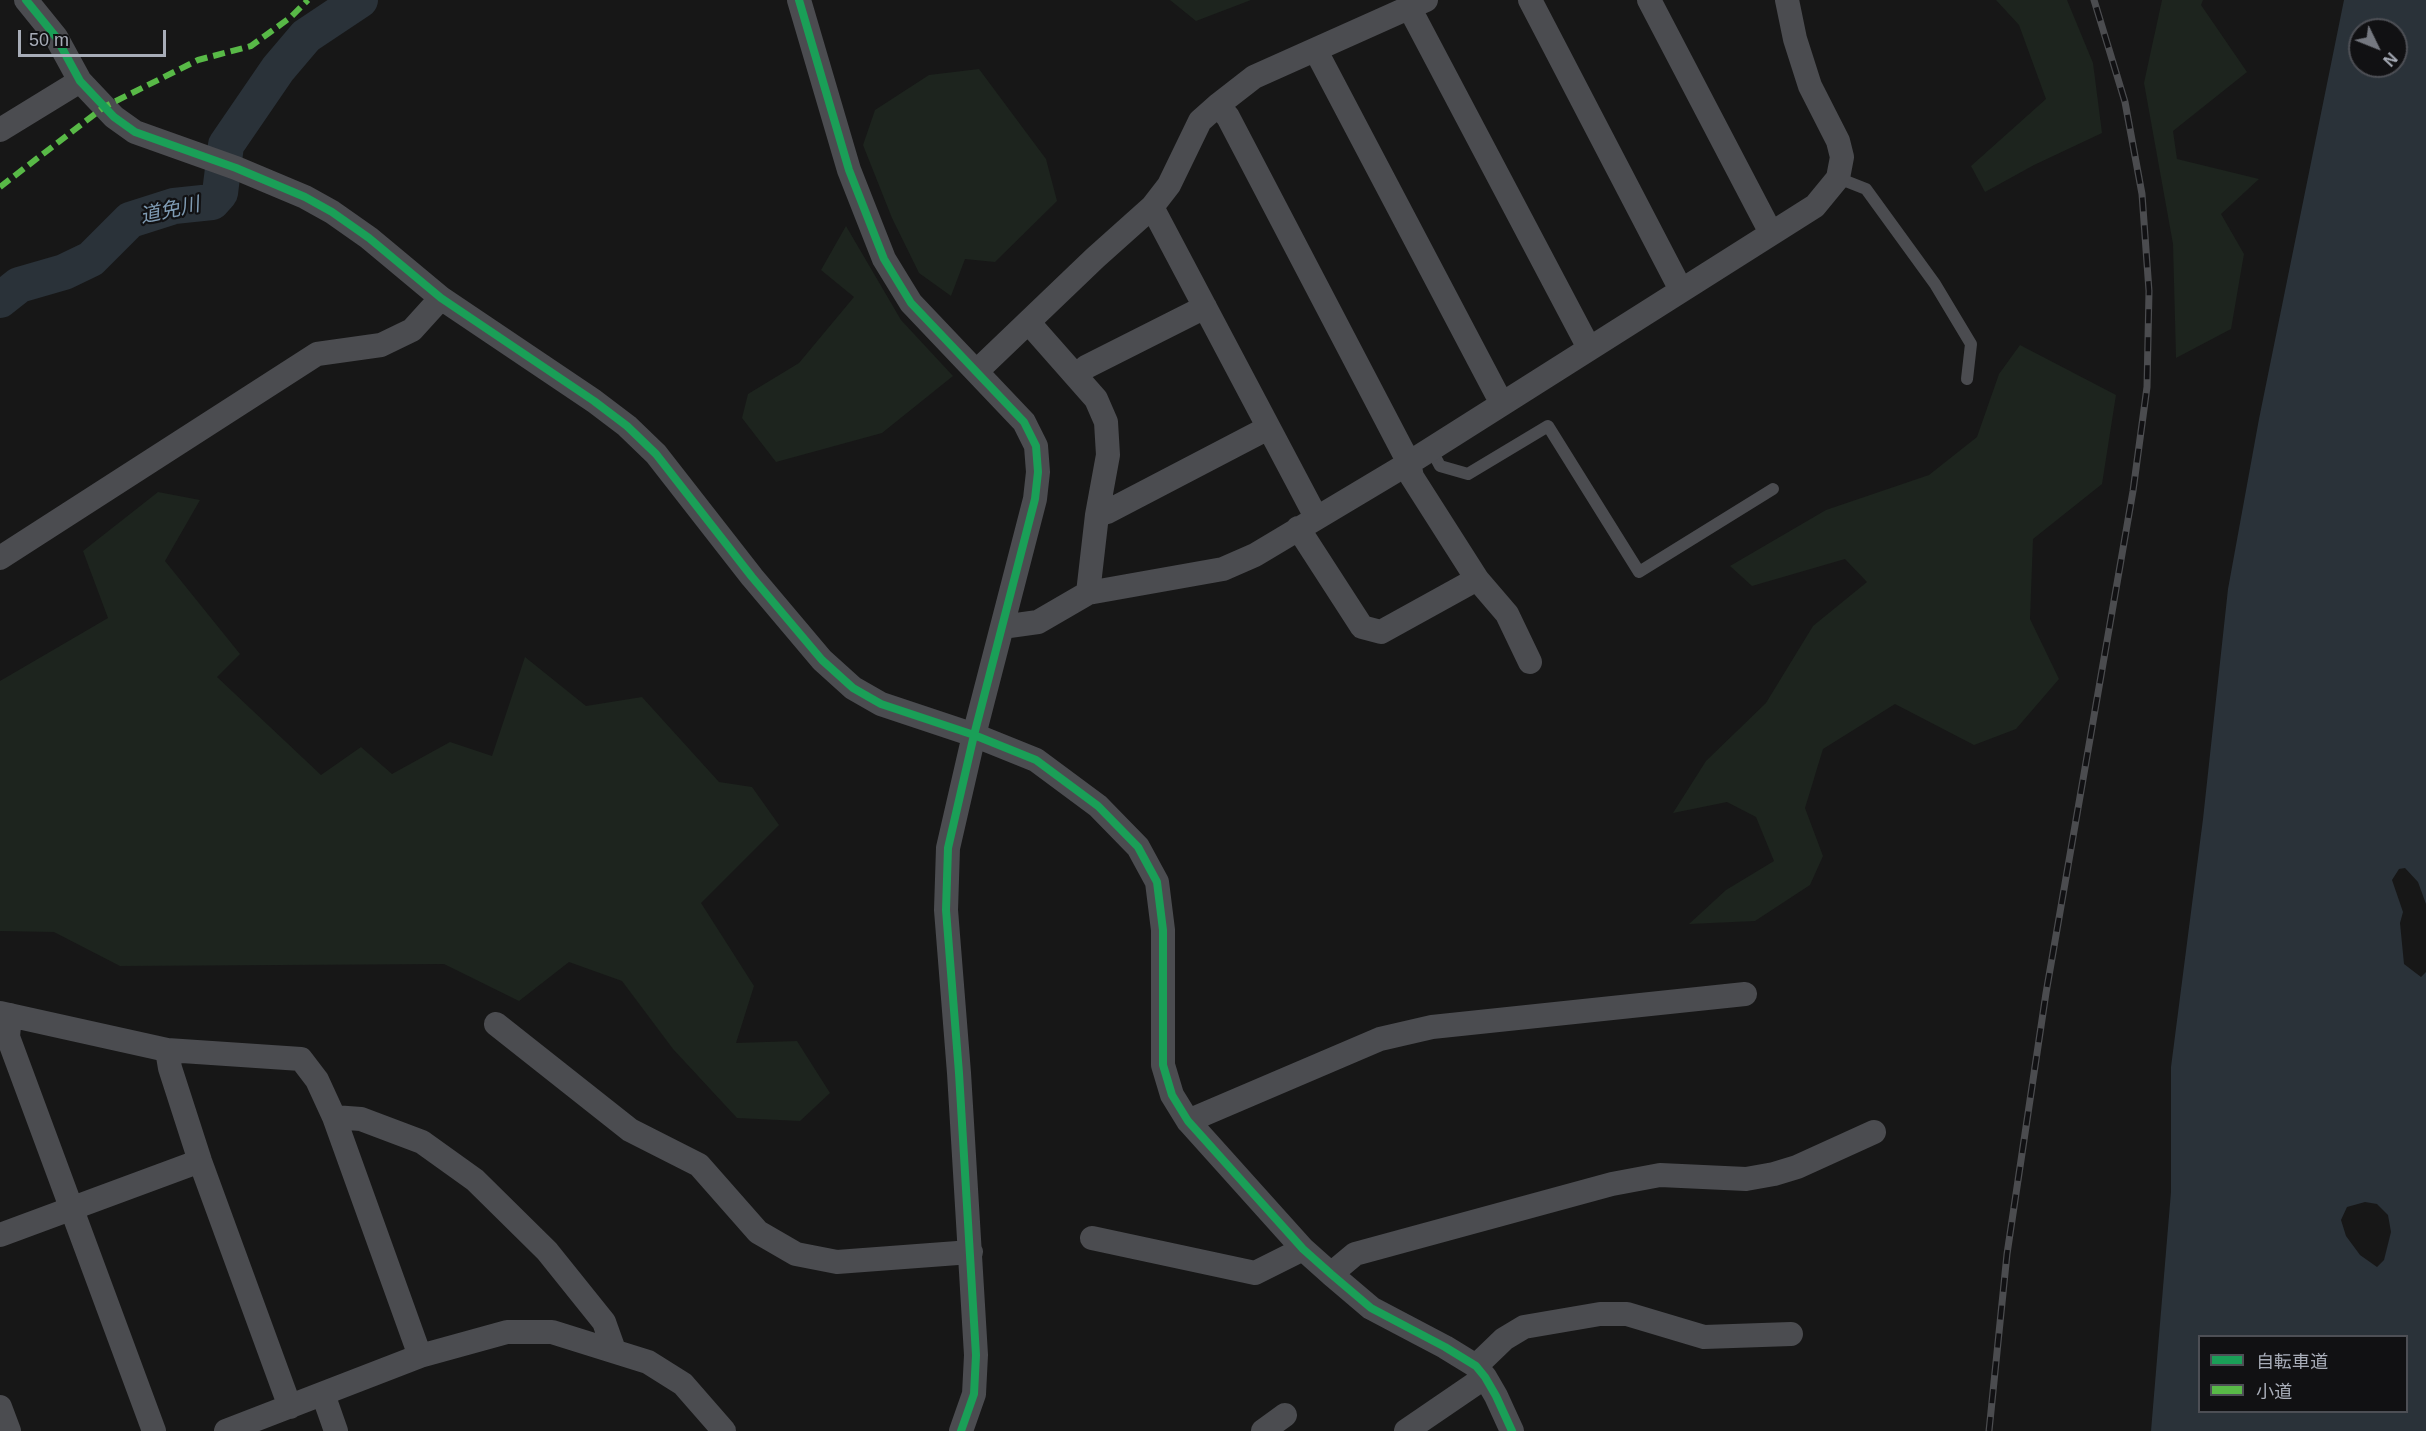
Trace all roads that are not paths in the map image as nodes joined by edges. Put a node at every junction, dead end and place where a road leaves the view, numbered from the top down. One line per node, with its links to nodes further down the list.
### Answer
1 (27, 0): 8 (street)
2 (799, 0): 19 (street)
3 (1530, 0): 14 (street)
4 (1649, 0): 13 (street)
5 (1787, 0): 11 (street)
6 (1418, 4): 7 (street); 18 (street)
7 (1316, 51): 9 (street); 22 (street)
8 (80, 81): 10 (street); 15 (street)
9 (1218, 105): 12 (street); 25 (street)
10 (0, 130)
11 (1838, 177): 13 (street); 21 (lane)
12 (1152, 207): 16 (street); 17 (street)
13 (1771, 233): 14 (street)
14 (1681, 290): 18 (street)
15 (441, 298): 29 (street); 34 (street)
16 (1205, 307): 20 (street); 23 (street)
17 (1029, 323): 19 (street); 20 (street)
18 (1589, 348): 22 (street)
19 (977, 371): 32 (street)
20 (1077, 377): 27 (street)
21 (1967, 379)
22 (1502, 404): 24 (street)
23 (1268, 428): 27 (street); 28 (street)
24 (1431, 450): 25 (street); 26 (lane)
25 (1409, 463): 28 (street); 30 (street)
26 (1773, 489)
27 (1097, 515): 31 (street)
28 (1307, 523): 30 (street); 31 (street)
29 (0, 558)
30 (1477, 579): 33 (street)
31 (1088, 593): 32 (street)
32 (1002, 627): 34 (street)
33 (1530, 662)
34 (974, 735): 40 (street); 47 (street)
35 (1745, 994): 40 (street)
36 (5, 1014): 38 (street); 43 (street)
37 (496, 1024): 47 (street)
38 (167, 1050): 39 (street); 42 (street)
39 (334, 1117): 50 (street); 51 (street)
40 (1188, 1121): 46 (street)
41 (1874, 1132): 48 (street)
42 (200, 1161): 43 (street); 55 (street)
43 (72, 1208): 44 (street); 58 (street)
44 (0, 1235)
45 (1092, 1238): 46 (street)
46 (1303, 1249): 48 (street)
47 (971, 1252): 62 (street)
48 (1331, 1274): 52 (street)
49 (1791, 1334): 52 (street)
50 (614, 1350): 51 (street); 61 (street)
51 (420, 1356): 53 (street)
52 (1480, 1372): 64 (street); 65 (street)
53 (323, 1394): 55 (street); 60 (street)
54 (0, 1407): 57 (street)
55 (290, 1407): 59 (street)
56 (1285, 1415): 63 (street)
57 (9, 1431)
58 (154, 1431)
59 (226, 1431)
60 (336, 1431)
61 (724, 1431)
62 (961, 1431)
63 (1263, 1431)
64 (1406, 1431)
65 (1512, 1431)

